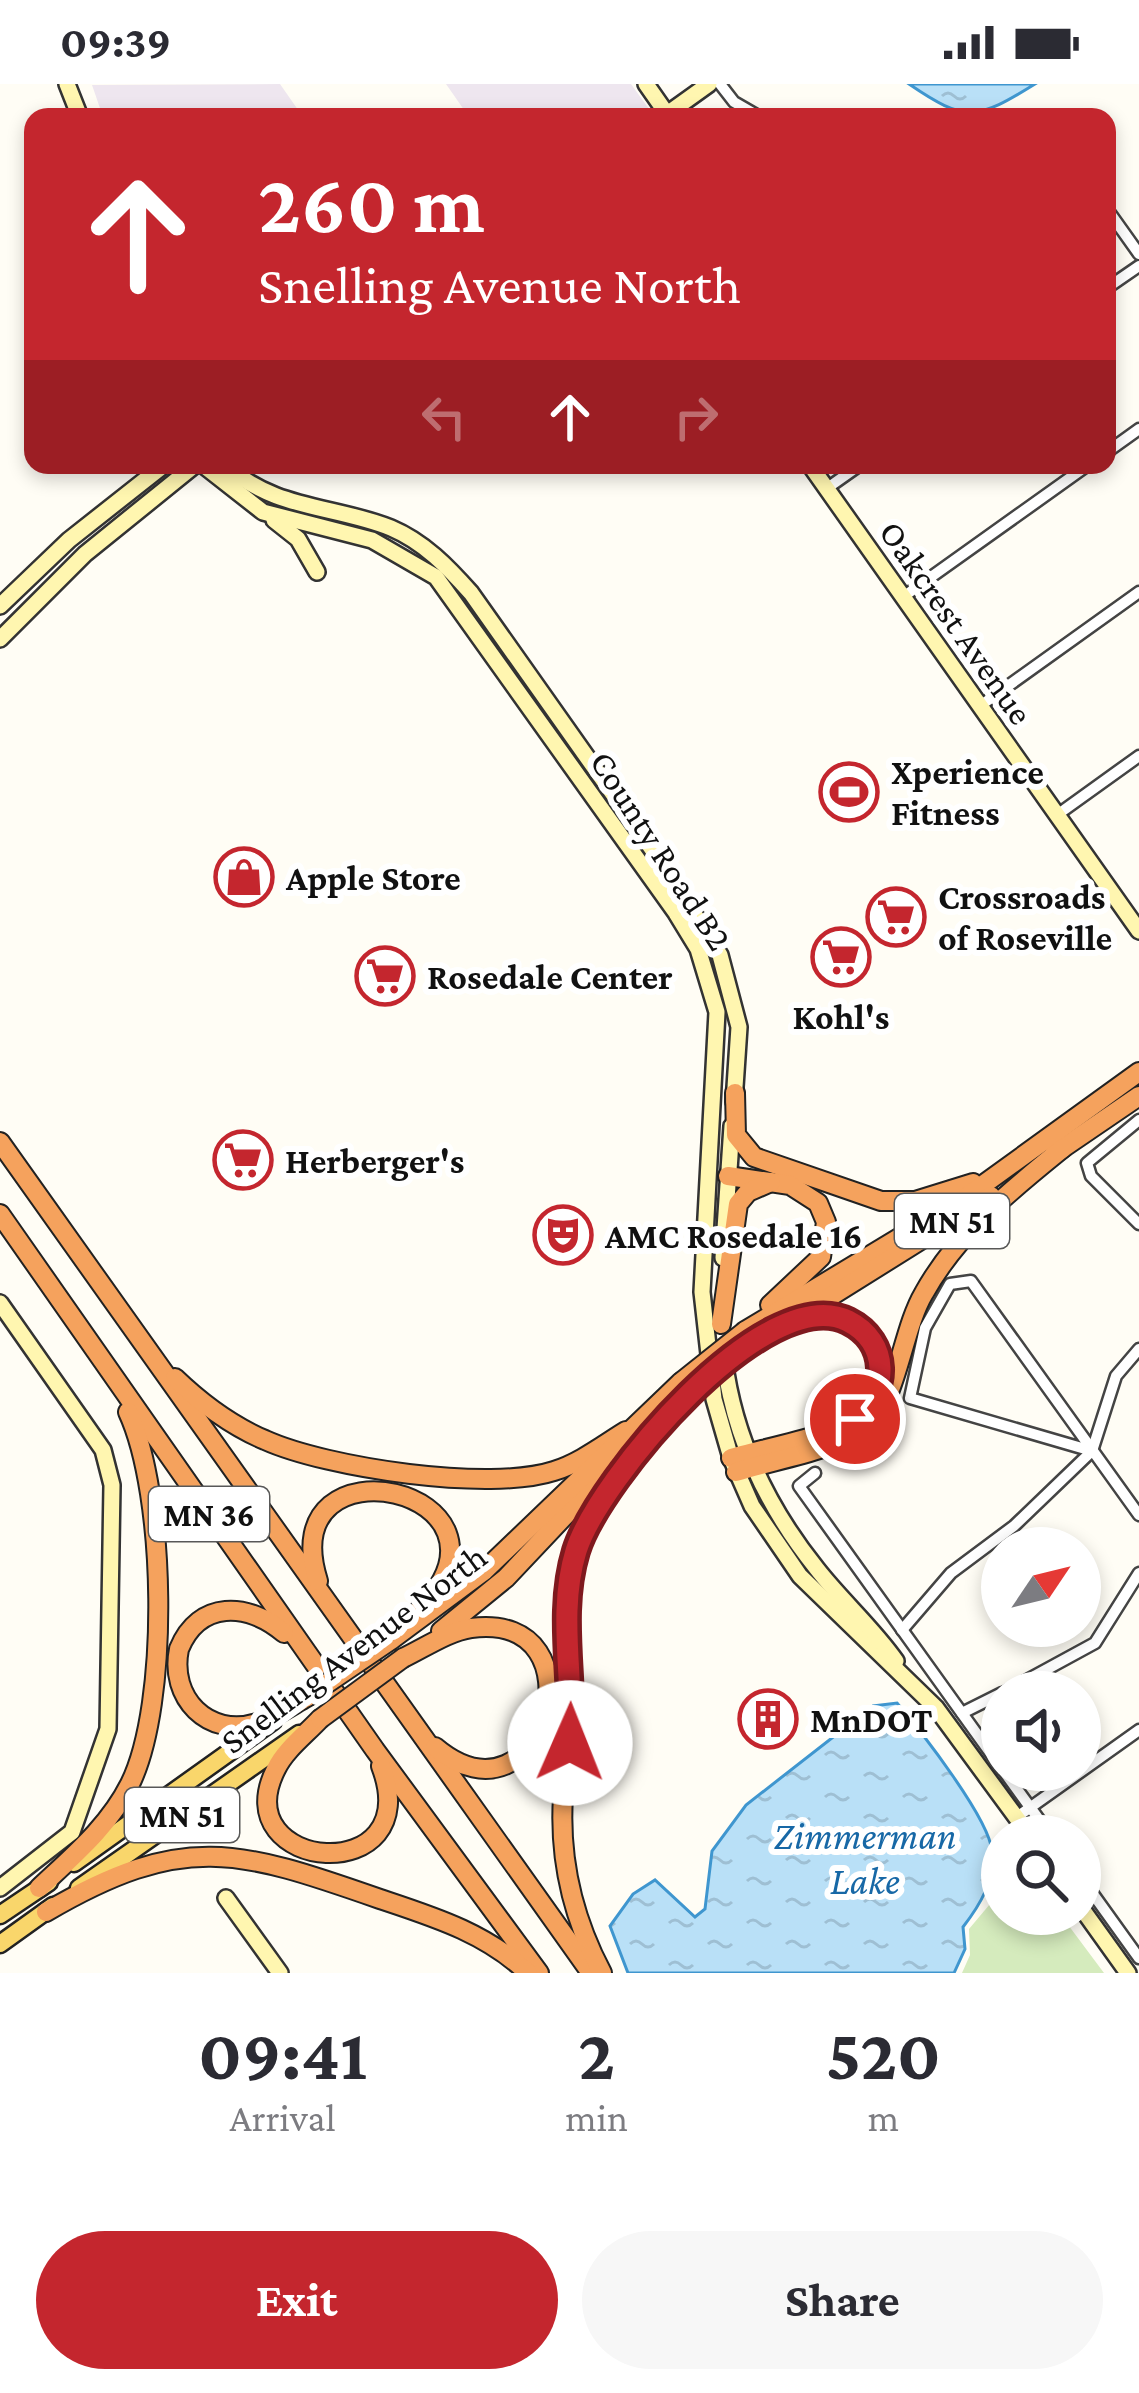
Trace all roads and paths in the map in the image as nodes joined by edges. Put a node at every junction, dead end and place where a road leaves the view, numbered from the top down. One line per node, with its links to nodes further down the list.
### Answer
1 (710, 84): 3 (street)
2 (720, 84): 4 (street)
3 (676, 108)
4 (744, 108)
5 (1116, 222): 6 (street)
6 (1139, 254)
7 (153, 474): 19 (street)
8 (187, 474): 20 (street)
9 (212, 474): 15 (street, County Road B2)
10 (240, 474): 24 (street, County Road B2)
11 (816, 474): 14 (street, Oakcrest Avenue)
12 (847, 474): 14 (street)
13 (1075, 474): 18 (street)
14 (826, 489): 18 (street, Oakcrest Avenue)
15 (268, 514): 16 (street); 24 (street, County Road B2)
16 (316, 572)
17 (1139, 592): 21 (street)
18 (903, 597): 21 (street, Oakcrest Avenue)
19 (0, 606)
20 (0, 639)
21 (980, 706): 23 (street, Oakcrest Avenue)
22 (1139, 756): 23 (street)
23 (1057, 815): 25 (street, Oakcrest Avenue)
24 (659, 874): 27 (street, County Road B2); 32 (street, County Road B2)
25 (1139, 931)
26 (1139, 1072): 33 (highway, Snelling Avenue North / MN 51)
27 (735, 1093): 32 (street, County Road B2); 34 (highway)
28 (1139, 1096): 31 (highway, Snelling Avenue North / MN 51)
29 (1139, 1120): 37 (street)
30 (0, 1139): 39 (highway, MN 36)
31 (1063, 1148): 41 (highway, Snelling Avenue North / MN 51); 48 (highway)
32 (718, 1169): 34 (highway); 35 (highway); 40 (street, County Road B2); 48 (street, County Road B2)
33 (1000, 1173): 34 (highway); 41 (highway, Snelling Avenue North / MN 51)
34 (815, 1177)
35 (779, 1181): 40 (highway); 41 (highway)
36 (0, 1216): 43 (highway, MN 36)
37 (1139, 1224)
38 (0, 1303): 70 (street)
39 (121, 1316): 46 (highway); 52 (highway, MN 36)
40 (721, 1324): 48 (street, County Road B2)
41 (751, 1336): 44 (highway, Snelling Avenue North / MN 51, bridge); 48 (highway)
42 (1139, 1349): 47 (street)
43 (105, 1365): 56 (highway, MN 36); 71 (highway)
44 (682, 1391): 45 (highway, Snelling Avenue North / MN 51); 46 (highway, Snelling Avenue North / MN 51)
45 (660, 1421): 55 (highway, Snelling Avenue North / MN 51); 83 (highway)
46 (626, 1431): 54 (highway, Snelling Avenue North / MN 51)
47 (1093, 1451): 47 (street); 50 (street); 53 (street)
48 (742, 1462): 67 (street, County Road B2)
49 (814, 1473): 53 (street)
50 (1139, 1515)
51 (1139, 1573): 57 (street)
52 (323, 1597): 54 (highway); 62 (highway, MN 36)
53 (902, 1630): 60 (street)
54 (391, 1640): 58 (highway, Snelling Avenue North / MN 51, bridge)
55 (403, 1658): 61 (highway, Snelling Avenue North / MN 51, bridge); 62 (highway)
56 (313, 1663): 58 (highway); 65 (highway, MN 36)
57 (1044, 1671)
58 (307, 1697): 71 (main road, Snelling Avenue North / MN 51)
59 (981, 1704): 60 (street)
60 (962, 1713): 64 (street)
61 (320, 1719): 65 (highway); 74 (main road, Snelling Avenue North / MN 51)
62 (407, 1719): 82 (highway, MN 36)
63 (1139, 1730): 67 (street)
64 (981, 1740)
65 (375, 1750): 81 (highway, MN 36)
66 (1013, 1791): 67 (street)
67 (1024, 1812): 68 (street, County Road B2); 69 (street)
68 (1025, 1815)
69 (1027, 1815)
70 (0, 1888)
71 (39, 1888): 75 (main road, Snelling Avenue North / MN 51)
72 (226, 1898): 79 (street)
73 (1101, 1905): 78 (street)
74 (46, 1912): 77 (main road, Snelling Avenue North / MN 51); 80 (highway)
75 (0, 1916)
76 (1101, 1935): 84 (street)
77 (0, 1944)
78 (1139, 1958)
79 (280, 1973)
80 (528, 1973)
81 (539, 1973)
82 (591, 1973)
83 (602, 1973)
84 (1128, 1973)

